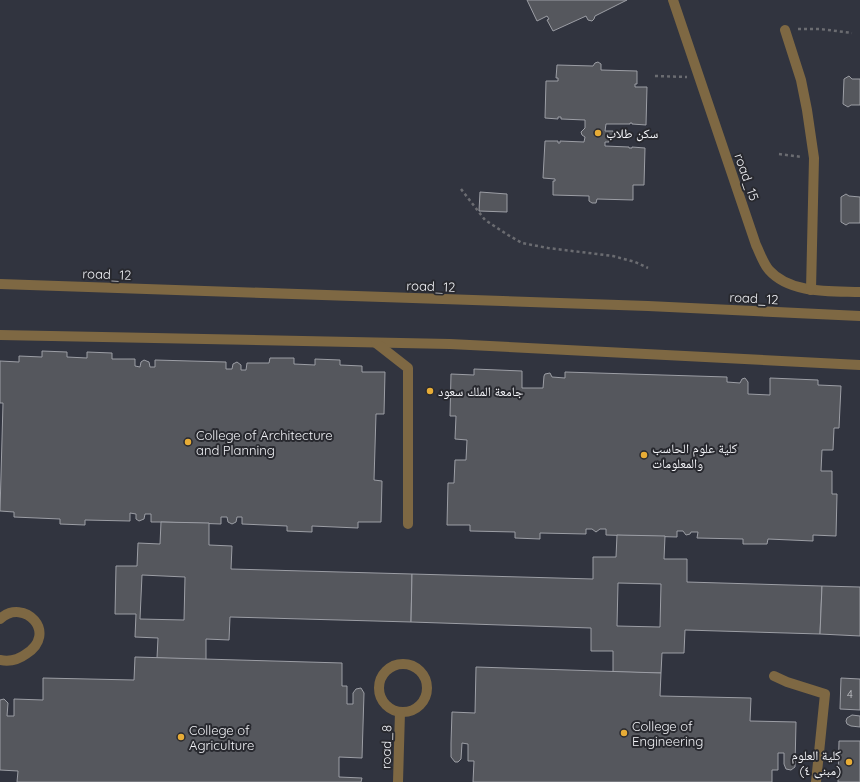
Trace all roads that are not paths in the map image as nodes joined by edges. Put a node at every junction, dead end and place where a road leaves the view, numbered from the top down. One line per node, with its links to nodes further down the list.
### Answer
1 (673, 0): 4 (street, road_15)
2 (785, 30): 4 (street)
3 (0, 284): 6 (street, road_12)
4 (811, 290): 5 (street, road_15)
5 (860, 292)
6 (860, 316)
7 (0, 335): 8 (street)
8 (376, 342): 9 (street); 10 (street)
9 (860, 365)
10 (408, 524)
11 (0, 619): 12 (street)
12 (0, 660)
13 (774, 676): 16 (street)
14 (400, 712): 14 (street); 15 (street, road_8)
15 (398, 782)
16 (816, 782)

